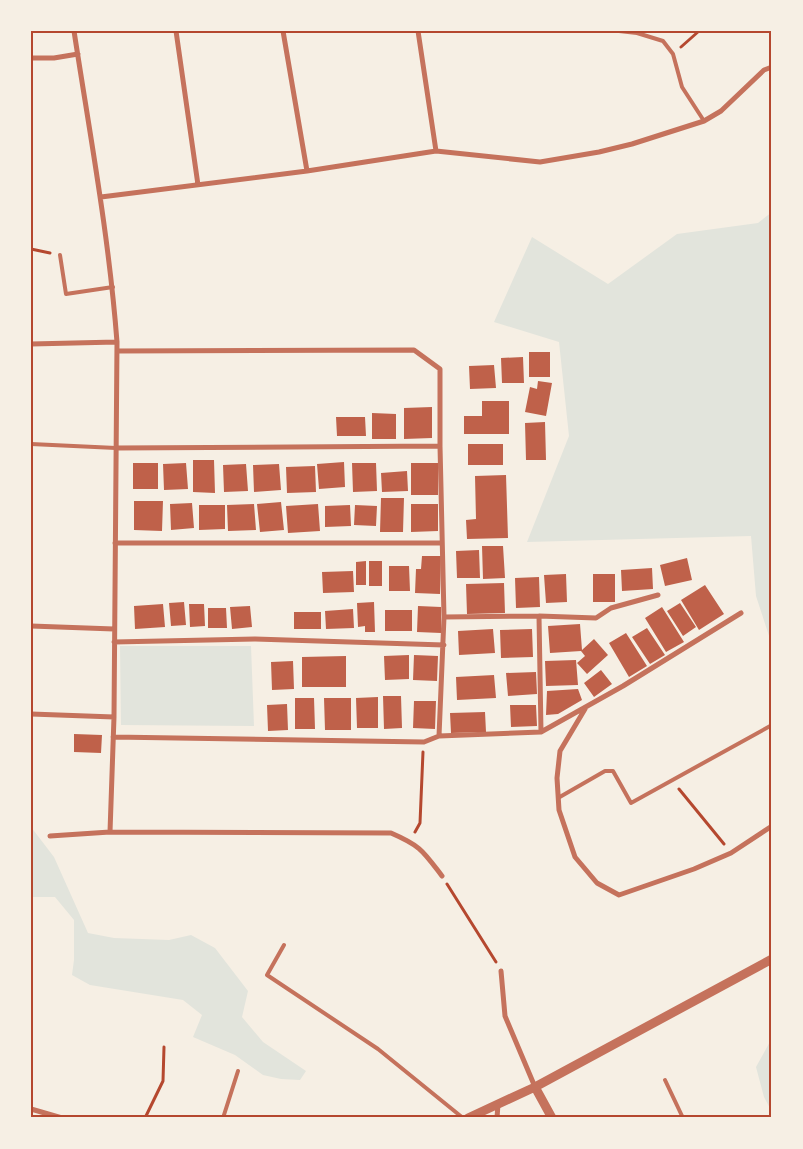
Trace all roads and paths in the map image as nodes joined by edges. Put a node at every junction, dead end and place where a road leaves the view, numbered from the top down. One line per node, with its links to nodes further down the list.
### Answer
1 (74, 31): 7 (street)
2 (176, 31): 14 (street)
3 (283, 31): 13 (street)
4 (418, 31): 12 (street)
5 (619, 31): 8 (lane)
6 (699, 31): 8 (path)
7 (78, 54): 9 (street); 15 (street)
8 (673, 54): 11 (lane)
9 (31, 58)
10 (772, 67): 11 (street)
11 (704, 121): 12 (street)
12 (436, 151): 13 (street)
13 (307, 171): 14 (street)
14 (198, 185): 15 (street)
15 (101, 197): 18 (street)
16 (31, 249): 17 (path)
17 (60, 255): 18 (lane)
18 (113, 287): 19 (street)
19 (117, 342): 20 (street); 21 (street)
20 (31, 344)
21 (117, 351): 23 (street); 24 (street)
22 (31, 444): 24 (lane)
23 (440, 446): 24 (street); 26 (street)
24 (116, 448): 25 (street)
25 (115, 543): 26 (street); 32 (street)
26 (442, 543): 30 (street)
27 (658, 595): 29 (street)
28 (741, 613): 35 (street)
29 (539, 616): 30 (street); 39 (street)
30 (444, 617): 34 (street)
31 (31, 626): 32 (street)
32 (114, 629): 33 (street)
33 (114, 642): 34 (street); 37 (street)
34 (444, 645): 40 (street)
35 (585, 708): 39 (street); 44 (street)
36 (31, 714): 37 (street)
37 (114, 717): 41 (street)
38 (772, 725): 43 (lane)
39 (541, 732): 40 (street)
40 (439, 736): 42 (street)
41 (113, 737): 42 (street); 46 (street)
42 (424, 742): 48 (path)
43 (673, 781): 44 (lane); 49 (path)
44 (558, 798): 49 (street)
45 (772, 826): 49 (street)
46 (110, 832): 47 (street); 48 (street)
47 (50, 836)
48 (411, 842): 50 (street)
49 (731, 852)
50 (442, 876): 53 (path)
51 (284, 944): 63 (lane)
52 (772, 959): 57 (street)
53 (502, 970): 57 (street)
54 (164, 1047): 61 (path)
55 (238, 1072): 62 (lane)
56 (665, 1080): 67 (lane)
57 (535, 1087): 58 (street); 66 (street)
58 (498, 1104): 64 (street); 65 (street)
59 (31, 1108): 60 (street)
60 (62, 1118)
61 (145, 1118)
62 (223, 1118)
63 (463, 1118)
64 (468, 1118)
65 (497, 1118)
66 (552, 1118)
67 (683, 1118)

